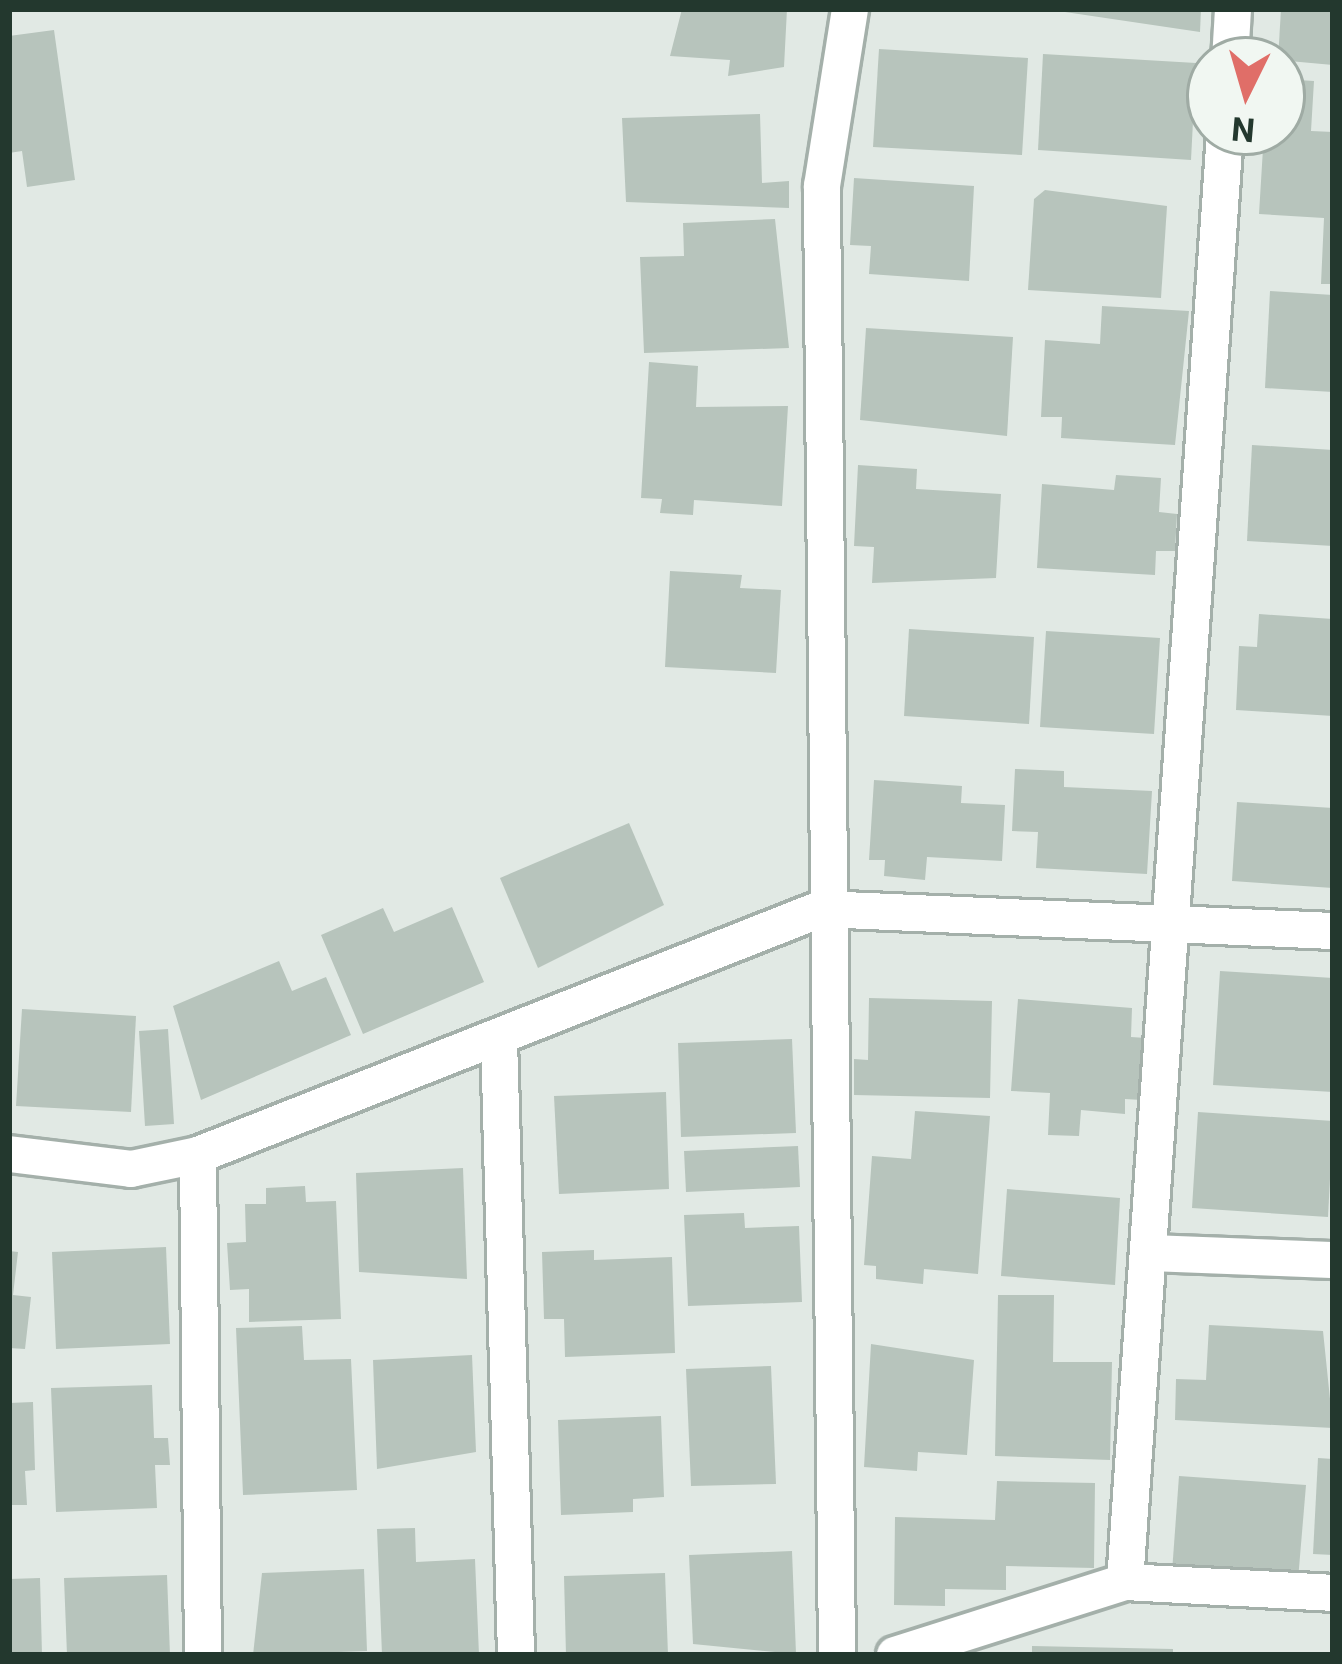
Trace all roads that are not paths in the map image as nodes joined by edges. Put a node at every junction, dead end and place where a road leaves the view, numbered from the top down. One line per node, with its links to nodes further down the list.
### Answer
1 (850, 9): 3 (street)
2 (1223, 156): 4 (street)
3 (821, 909): 4 (street); 6 (street); 15 (street)
4 (1174, 924): 5 (street); 9 (street)
5 (1333, 931)
6 (499, 1038): 8 (street); 14 (street)
7 (9, 1154): 8 (street)
8 (198, 1155): 13 (street)
9 (1149, 1253): 10 (street); 11 (street)
10 (1333, 1260)
11 (1125, 1582): 12 (street); 16 (street)
12 (1333, 1593)
13 (203, 1655)
14 (516, 1655)
15 (837, 1655)
16 (895, 1655)

